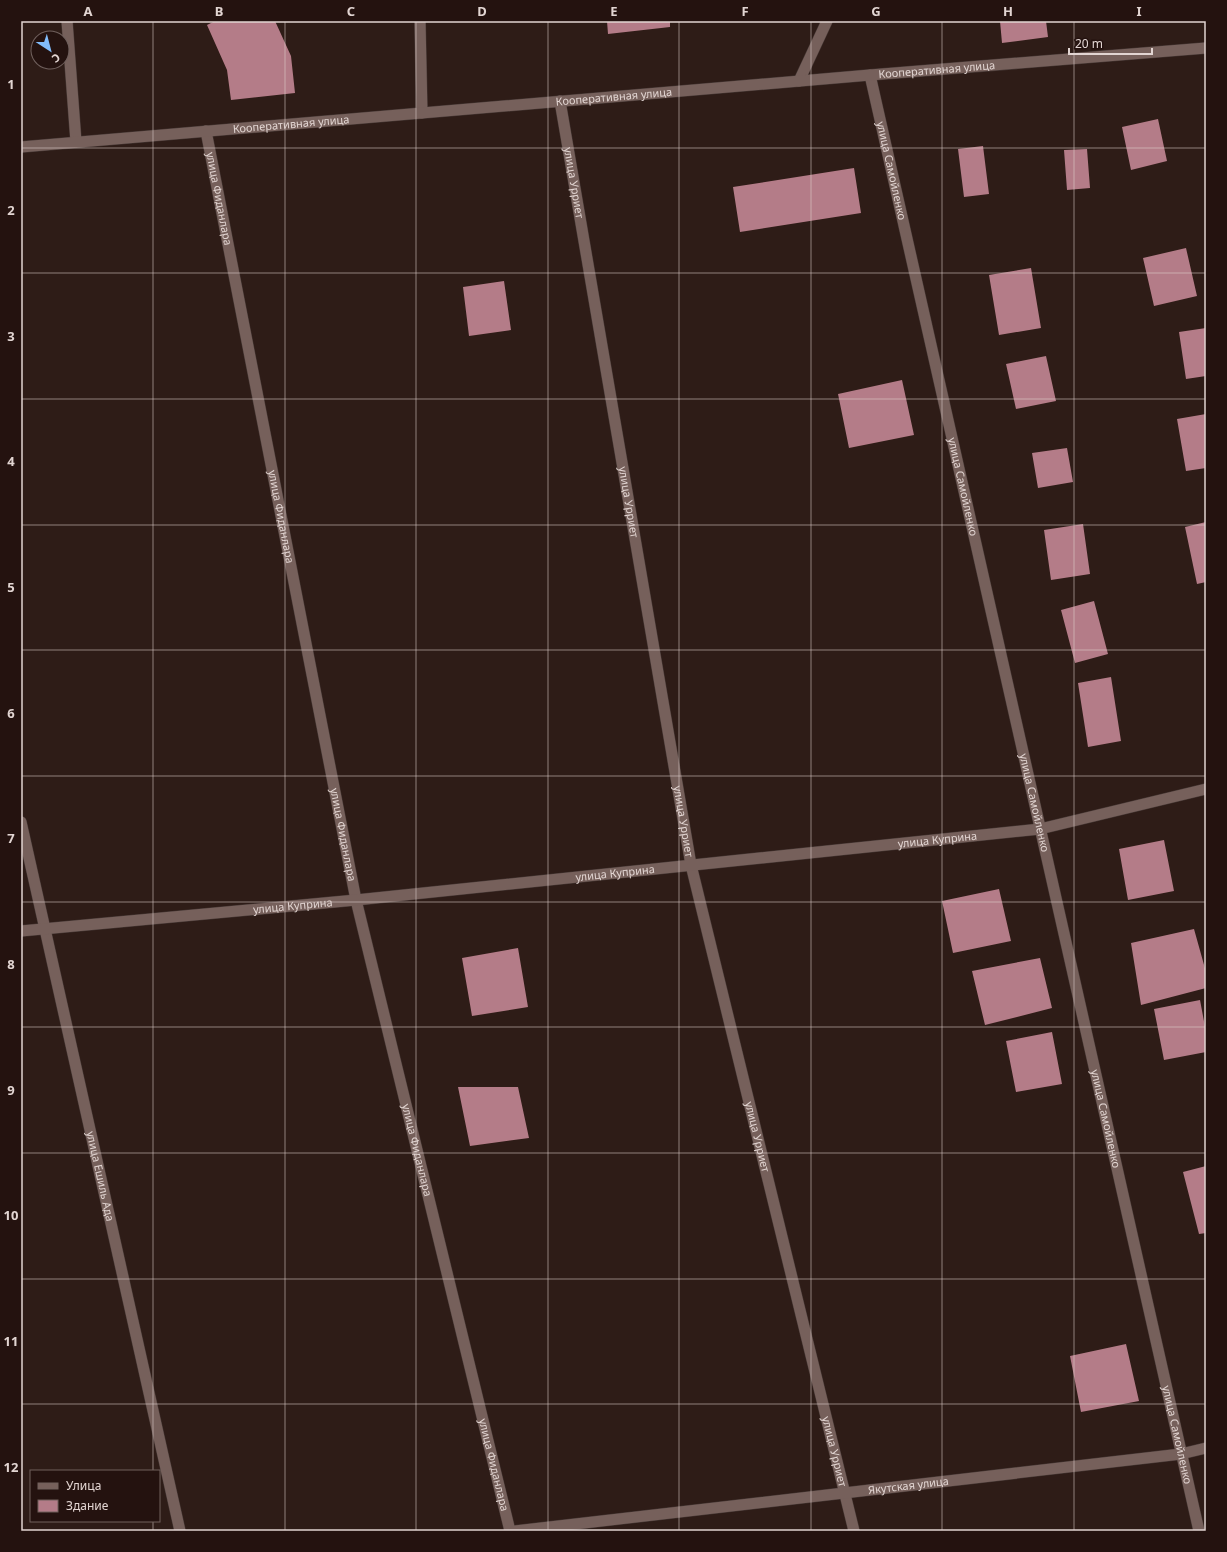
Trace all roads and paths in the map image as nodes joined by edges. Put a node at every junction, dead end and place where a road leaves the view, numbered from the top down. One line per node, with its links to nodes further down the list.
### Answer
1 (67, 21): 10 (street)
2 (420, 21): 8 (street)
3 (828, 21): 6 (street)
4 (1206, 48): 5 (street, Кооперативная улица)
5 (870, 75): 6 (street, Кооперативная улица); 14 (street, улица Самойленко)
6 (799, 81): 7 (street, Кооперативная улица)
7 (560, 101): 8 (street, Кооперативная улица); 15 (street, улица Урриет)
8 (422, 113): 9 (street, Кооперативная улица)
9 (206, 131): 10 (street, Кооперативная улица); 16 (street, улица Фиданлара)
10 (76, 142): 11 (street, Кооперативная улица)
11 (21, 147)
12 (1206, 789): 14 (street, улица Куприна)
13 (21, 822): 17 (street, улица Ешиль Ада)
14 (1040, 829): 15 (street, улица Куприна); 20 (street, улица Самойленко)
15 (691, 865): 16 (street, улица Куприна); 21 (street, улица Урриет)
16 (356, 900): 17 (street, улица Куприна); 23 (street, улица Фиданлара)
17 (46, 928): 18 (street, улица Куприна); 22 (street, улица Ешиль Ада)
18 (21, 931)
19 (1206, 1448): 20 (street, Якутская улица)
20 (1181, 1454): 21 (street, Якутская улица); 26 (street, улица Самойленко)
21 (846, 1493): 24 (street, Якутская улица); 25 (street, улица Урриет)
22 (180, 1531)
23 (510, 1531)
24 (515, 1531)
25 (854, 1531)
26 (1198, 1531)

